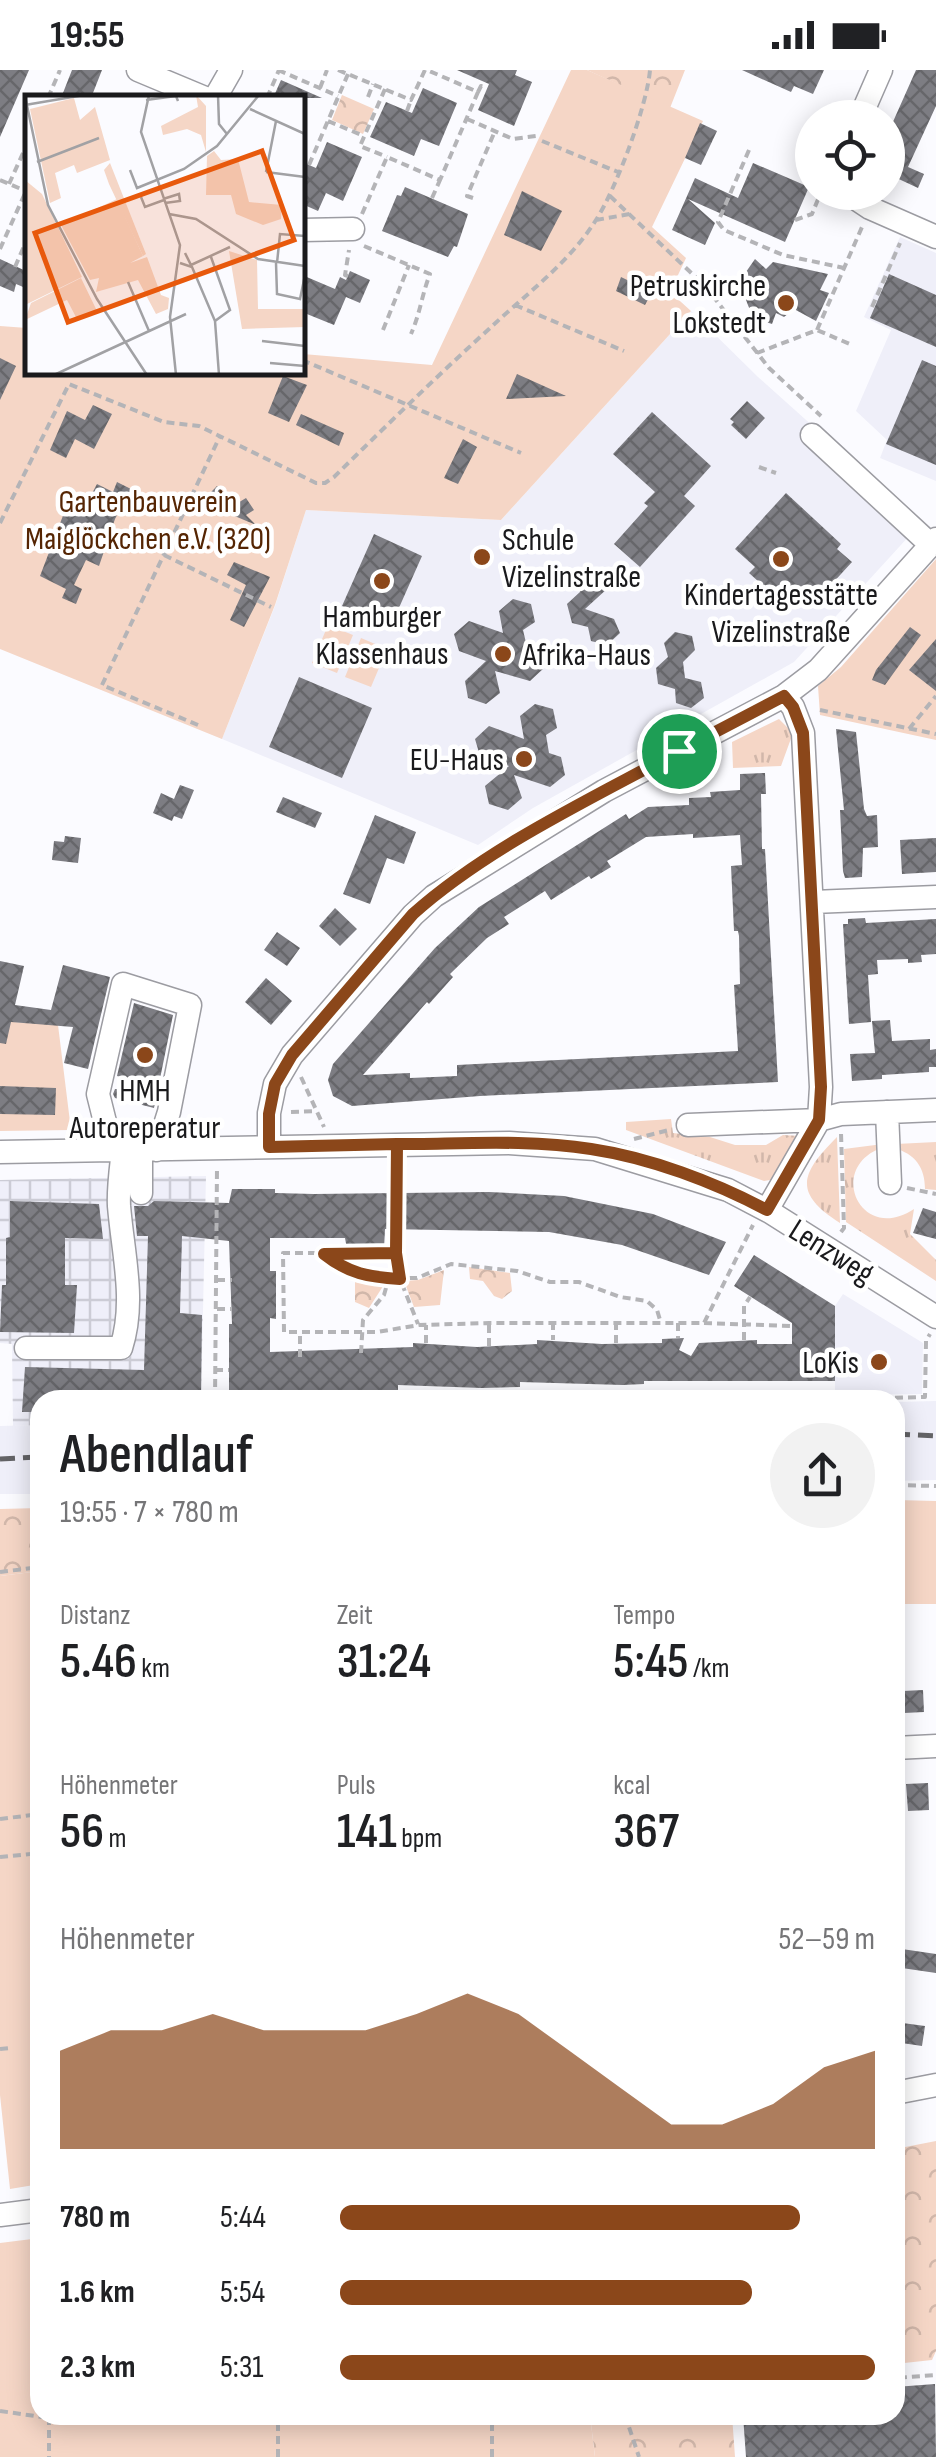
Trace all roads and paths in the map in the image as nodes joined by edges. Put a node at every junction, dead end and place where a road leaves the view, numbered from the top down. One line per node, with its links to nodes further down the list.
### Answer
1 (138, 70): 20 (street)
2 (231, 70): 21 (street)
3 (278, 70): 14 (path); 22 (path)
4 (328, 70): 14 (path)
5 (338, 70): 10 (path)
6 (428, 70): 18 (path); 25 (path)
7 (650, 70): 38 (path)
8 (881, 70): 26 (street)
9 (60, 71): 11 (path); 13 (path)
10 (348, 74): 12 (path); 23 (path)
11 (70, 76)
12 (373, 84): 16 (path); 24 (path)
13 (53, 86): 17 (path); 19 (path)
14 (320, 88): 23 (path)
15 (487, 88): 18 (path)
16 (385, 89): 25 (path); 31 (path)
17 (64, 91)
18 (478, 92): 28 (path)
19 (49, 95)
20 (198, 95)
21 (217, 95)
22 (268, 95)
23 (339, 96): 29 (path)
24 (368, 96)
25 (412, 100): 27 (path)
26 (868, 100)
27 (407, 111)
28 (466, 118): 30 (path); 40 (path)
29 (328, 121): 31 (path); 37 (path)
30 (495, 131): 32 (path); 46 (path)
31 (364, 136): 36 (path)
32 (536, 136)
33 (542, 141): 38 (path)
34 (750, 150): 61 (path)
35 (25, 156): 41 (path)
36 (387, 157): 40 (path); 53 (path)
37 (305, 158)
38 (618, 172): 43 (path)
39 (0, 180): 41 (path)
40 (440, 180): 45 (path)
41 (9, 184): 42 (path)
42 (25, 191)
43 (609, 195): 49 (path); 50 (path)
44 (25, 196): 58 (path)
45 (432, 198)
46 (473, 198)
47 (814, 210): 51 (path)
48 (874, 210): 52 (street)
49 (630, 214): 50 (path); 70 (path)
50 (596, 220): 63 (path)
51 (795, 220)
52 (908, 225): 56 (street); 64 (path)
53 (353, 229): 54 (street)
54 (305, 230)
55 (857, 238): 61 (path)
56 (936, 238)
57 (25, 245): 60 (path)
58 (0, 249)
59 (409, 265): 62 (path); 65 (path); 67 (path)
60 (15, 267)
61 (844, 268): 66 (path)
62 (348, 276)
63 (515, 305): 69 (path); 72 (path)
64 (872, 308)
65 (384, 330)
66 (817, 330): 68 (path); 70 (path)
67 (411, 334)
68 (852, 346)
69 (624, 351)
70 (756, 352): 73 (path)
71 (305, 361): 72 (path)
72 (406, 404): 74 (path); 75 (path)
73 (817, 427): 79 (street)
74 (220, 436): 78 (path); 80 (path)
75 (521, 453)
76 (759, 468): 77 (path)
77 (776, 473)
78 (0, 522)
79 (933, 542): 82 (street)
80 (164, 555): 81 (path); 85 (path)
81 (271, 607)
82 (784, 696): 89 (street); 90 (street)
83 (936, 696): 86 (path)
84 (820, 710): 86 (path)
85 (198, 725)
86 (909, 729): 87 (path)
87 (936, 734)
88 (936, 897): 89 (street)
89 (813, 902): 96 (street)
90 (292, 1055): 93 (path); 95 (street)
91 (114, 1098): 98 (street)
92 (936, 1110): 94 (street)
93 (316, 1111): 95 (path); 101 (path)
94 (888, 1112): 96 (street); 106 (street)
95 (269, 1114): 102 (street)
96 (830, 1117): 97 (street); 110 (street); 111 (path)
97 (688, 1125): 99 (path)
98 (106, 1126): 104 (street); 104 (street)
99 (632, 1140)
100 (397, 1144): 101 (street, Lenzweg); 110 (street, Lenzweg); 112 (path)
101 (332, 1146): 102 (street, Lenzweg)
102 (269, 1147): 103 (street, Lenzweg)
103 (217, 1148): 104 (street, Lenzweg); 116 (path)
104 (133, 1150): 105 (street, Lenzweg); 107 (street); 139 (street)
105 (0, 1152)
106 (890, 1183)
107 (141, 1193)
108 (924, 1193): 109 (path)
109 (936, 1194)
110 (764, 1209): 111 (street, Lenzweg); 126 (path)
111 (830, 1249): 121 (street, Lenzweg)
112 (396, 1253): 113 (path); 114 (path); 115 (path)
113 (324, 1254): 114 (path); 131 (path)
114 (390, 1278): 115 (path); 132 (path)
115 (400, 1279): 125 (path); 129 (path)
116 (216, 1280): 117 (path); 120 (path)
117 (232, 1280)
118 (750, 1296): 128 (path)
119 (232, 1309): 120 (path)
120 (216, 1310): 142 (path)
121 (936, 1321): 145 (path)
122 (553, 1322): 123 (path); 124 (path); 134 (path)
123 (616, 1322): 125 (path); 137 (path)
124 (488, 1323): 129 (path); 138 (path)
125 (661, 1323): 127 (path)
126 (704, 1323): 127 (path); 128 (path)
127 (678, 1324): 133 (path)
128 (744, 1324): 130 (path); 135 (path)
129 (422, 1325): 132 (path); 136 (path)
130 (792, 1326)
131 (300, 1332): 132 (path); 141 (path)
132 (361, 1332): 140 (path)
133 (678, 1338)
134 (553, 1340)
135 (744, 1340)
136 (426, 1343)
137 (616, 1343)
138 (488, 1346)
139 (26, 1348)
140 (361, 1353)
141 (300, 1357)
142 (216, 1370): 143 (path); 144 (path)
143 (229, 1370)
144 (215, 1390)
145 (905, 1397)
146 (905, 1485): 147 (path)
147 (936, 1486)
148 (30, 1568): 149 (path)
149 (0, 1572)
150 (936, 1746): 151 (street)
151 (905, 1748)
152 (30, 1815): 153 (path)
153 (0, 1819)
154 (30, 1854): 155 (path)
155 (0, 1857)
156 (10, 2048): 157 (path)
157 (0, 2050)
158 (936, 2085): 159 (street)
159 (905, 2091)
160 (30, 2212): 161 (street)
161 (0, 2216)
162 (936, 2376): 163 (path)
163 (905, 2378)
164 (0, 2410): 165 (path)
165 (30, 2414)
166 (49, 2425): 170 (path)
167 (278, 2425): 171 (path)
168 (492, 2425): 172 (path)
169 (628, 2425): 173 (path)
170 (50, 2457)
171 (278, 2457)
172 (492, 2457)
173 (639, 2457)

